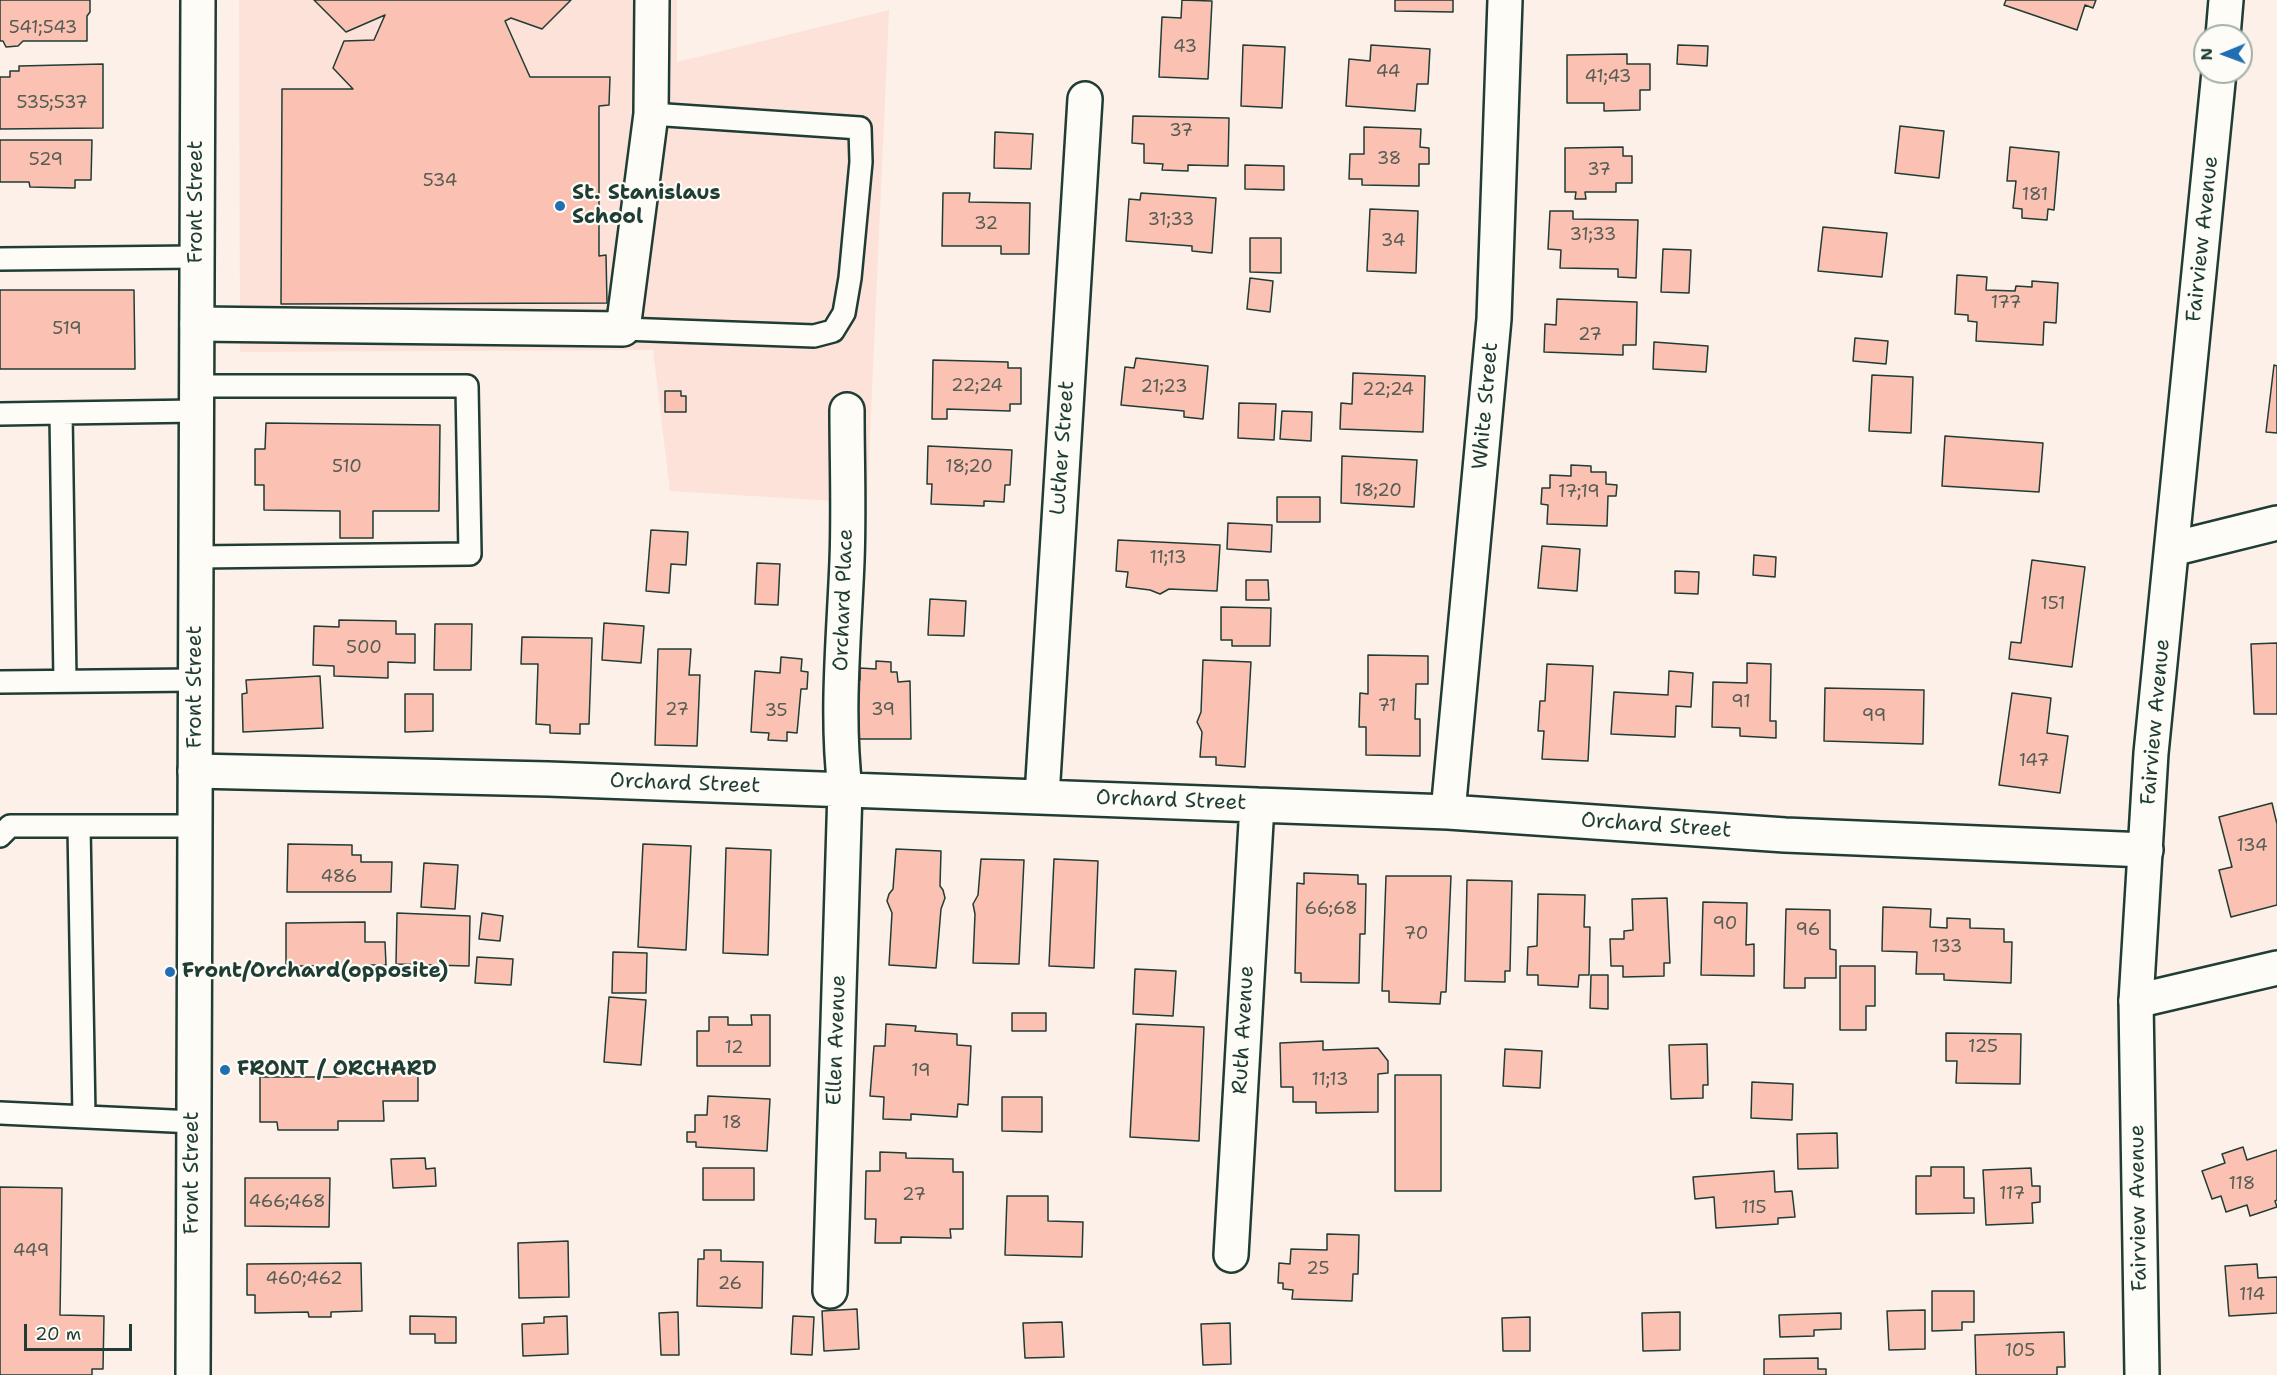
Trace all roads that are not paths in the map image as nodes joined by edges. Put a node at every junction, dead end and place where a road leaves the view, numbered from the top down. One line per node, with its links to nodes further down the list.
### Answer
1 (198, 0): 9 (street, Front Street)
2 (652, 0): 8 (street)
3 (1505, 0): 27 (street, White Street)
4 (2226, 0): 5 (street)
5 (2224, 24)
6 (2218, 84): 18 (street, Fairview Avenue)
7 (1085, 99): 25 (street, Luther Street)
8 (651, 114): 12 (street); 12 (lane)
9 (197, 257): 10 (lane); 11 (street, Front Street)
10 (0, 259)
11 (197, 324): 12 (street); 13 (street, Front Street)
12 (623, 329)
13 (197, 398): 16 (lane); 19 (street, Front Street); 19 (lane)
14 (847, 410): 24 (street, Orchard Place)
15 (0, 414): 16 (lane)
16 (61, 414): 21 (lane)
17 (2277, 523): 18 (street)
18 (2172, 549): 31 (street, Fairview Avenue)
19 (196, 557): 20 (street, Front Street)
20 (195, 680): 21 (lane); 23 (street, Front Street)
21 (65, 681): 22 (lane)
22 (0, 682)
23 (195, 771): 24 (street, Orchard Street); 29 (street, Front Street)
24 (844, 789): 25 (street, Orchard Street); 38 (street, Ellen Avenue)
25 (1042, 796): 26 (street, Orchard Street)
26 (1257, 805): 27 (street, Orchard Street); 37 (street, Ruth Avenue)
27 (1448, 812): 31 (street, Orchard Street)
28 (79, 826): 29 (lane); 30 (lane); 35 (lane)
29 (195, 826): 36 (street, Front Street)
30 (0, 836)
31 (2146, 850): 33 (street, Fairview Avenue)
32 (2277, 968): 33 (street)
33 (2136, 1001): 40 (street, Fairview Avenue)
34 (0, 1113): 35 (lane)
35 (84, 1117): 36 (lane)
36 (194, 1122): 39 (street, Front Street)
37 (1231, 1255)
38 (830, 1291)
39 (193, 1375)
40 (2142, 1375)

